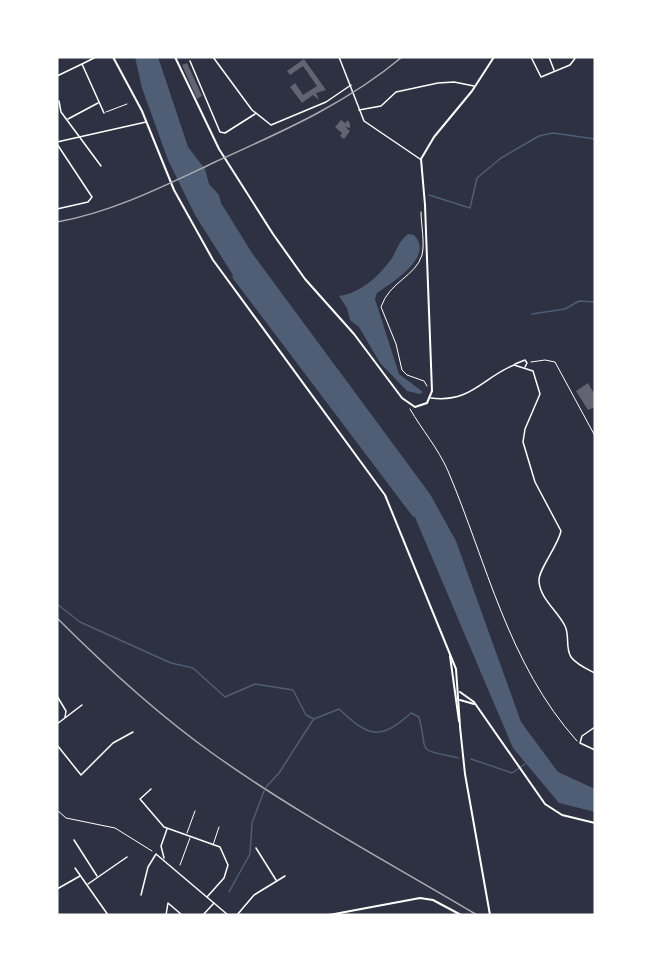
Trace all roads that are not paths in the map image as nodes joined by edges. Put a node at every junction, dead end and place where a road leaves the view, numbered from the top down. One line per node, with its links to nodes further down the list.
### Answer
1 (96, 57): 11 (street)
2 (113, 57): 23 (street)
3 (175, 57): 31 (street)
4 (213, 57): 21 (street)
5 (339, 57): 14 (street)
6 (494, 57): 15 (street)
7 (531, 57): 12 (street)
8 (549, 57): 12 (street)
9 (575, 57): 12 (street)
10 (190, 61): 21 (street)
11 (82, 64): 13 (street); 17 (street)
12 (555, 71)
13 (57, 76)
14 (351, 85): 19 (street); 21 (street)
15 (475, 87): 19 (street); 26 (street)
16 (59, 102): 22 (street)
17 (99, 103): 20 (street); 22 (street)
18 (126, 104): 20 (lane)
19 (359, 110): 26 (street)
20 (104, 113)
21 (256, 113)
22 (67, 120): 24 (street)
23 (147, 122): 24 (street); 32 (street)
24 (79, 136): 25 (street); 27 (street)
25 (57, 143): 28 (street)
26 (421, 159): 31 (street)
27 (101, 166)
28 (57, 209)
29 (514, 365): 30 (street); 30 (street); 31 (street)
30 (524, 368): 33 (street)
31 (431, 398)
32 (450, 653): 34 (street); 34 (street)
33 (595, 672)
34 (458, 693): 36 (street); 38 (street); 41 (street)
35 (57, 696): 39 (street)
36 (460, 700): 38 (street); 41 (street)
37 (81, 705): 39 (street)
38 (476, 706): 48 (street)
39 (65, 718): 40 (street)
40 (57, 724)
41 (460, 726): 78 (street)
42 (595, 727): 45 (street)
43 (133, 732): 44 (street)
44 (57, 745)
45 (595, 750)
46 (151, 789): 50 (street)
47 (195, 812): 51 (lane)
48 (595, 823)
49 (219, 827): 54 (lane)
50 (167, 828): 51 (street); 57 (street)
51 (186, 835): 52 (street)
52 (190, 837): 54 (street); 58 (lane)
53 (74, 840): 62 (street)
54 (213, 845): 67 (street)
55 (256, 848): 63 (street)
56 (127, 857): 62 (street)
57 (164, 859): 66 (street); 67 (street)
58 (180, 865)
59 (75, 867): 60 (street)
60 (81, 876): 64 (street); 65 (street)
61 (285, 876): 63 (street)
62 (98, 877): 64 (street)
63 (277, 881): 75 (street)
64 (87, 884): 70 (street)
65 (57, 890)
66 (141, 895)
67 (207, 897): 68 (street)
68 (214, 903): 73 (street); 74 (street)
69 (340, 914): 76 (street); 77 (street)
70 (108, 915)
71 (166, 915): 72 (street)
72 (182, 915)
73 (203, 915)
74 (228, 915)
75 (237, 915)
76 (329, 915)
77 (461, 915)
78 (490, 915)

